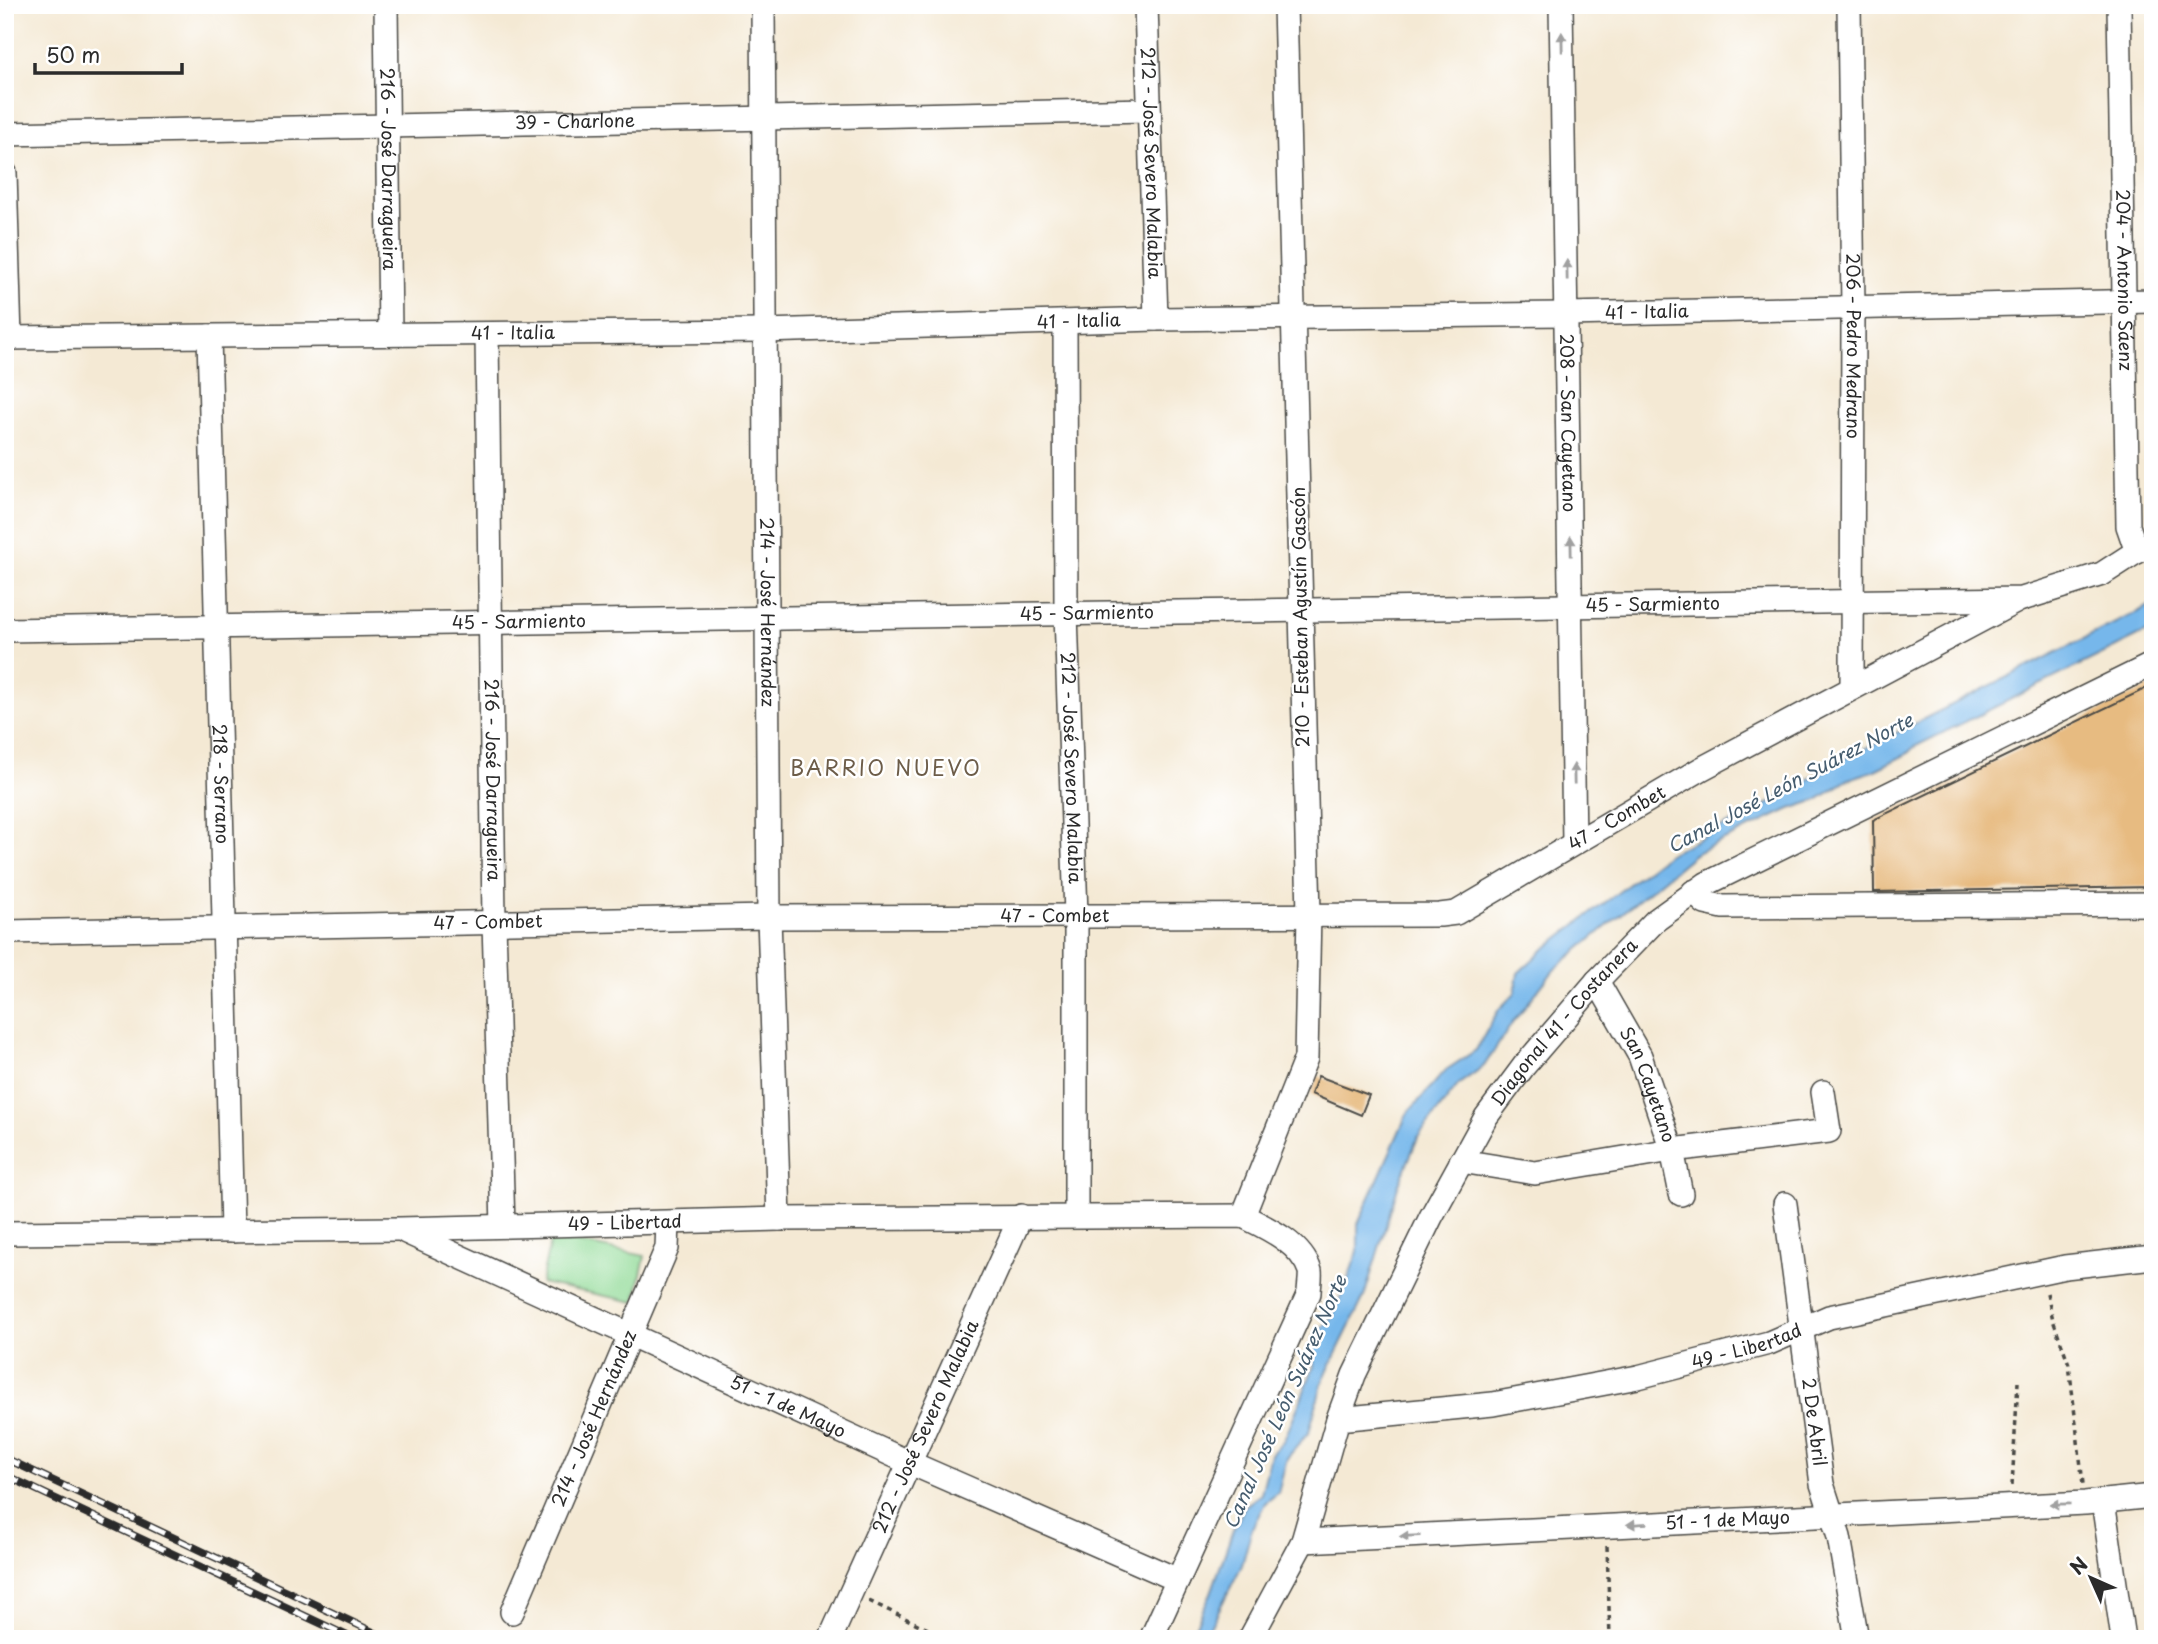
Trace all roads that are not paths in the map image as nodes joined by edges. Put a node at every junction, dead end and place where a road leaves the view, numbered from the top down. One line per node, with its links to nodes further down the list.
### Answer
1 (386, 5): 10 (street, 216 - José Darragueira)
2 (763, 5): 9 (street, 214 - José Hernández)
3 (1146, 5): 8 (street, 212 - José Severo Malabia)
4 (1285, 5): 17 (street, 210 - Esteban Agustín Gascón)
5 (1561, 5): 16 (street, 208 - San Cayetano, one-way to 5)
6 (1849, 5): 15 (street, 206 - Pedro Medrano)
7 (2119, 5): 14 (street, 204 - Antonio Sáenz)
8 (1147, 110): 9 (street, 39 - Charlone); 18 (street, 212 - José Severo Malabia)
9 (764, 119): 10 (street, 39 - Charlone); 20 (street, 214 - José Hernández)
10 (386, 127): 11 (street, 39 - Charlone); 21 (street, 216 - José Darragueira)
11 (5, 134)
12 (5, 173): 24 (street)
13 (2153, 301): 14 (street, 41 - Italia)
14 (2123, 302): 15 (street, 41 - Italia); 25 (street, 204 - Antonio Sáenz)
15 (1853, 308): 16 (street, 41 - Italia); 27 (street, 206 - Pedro Medrano)
16 (1567, 314): 17 (street, 41 - Italia); 28 (street, 208 - San Cayetano, one-way to 16)
17 (1295, 317): 18 (street, 41 - Italia); 29 (street, 210 - Esteban Agustín Gascón)
18 (1156, 319): 19 (street, 41 - Italia)
19 (1065, 322): 20 (street, 41 - Italia); 30 (street, 212 - José Severo Malabia)
20 (764, 331): 22 (street, 41 - Italia); 31 (street, 214 - José Hernández)
21 (390, 334): 22 (street, 41 - Italia); 23 (street, 41 - Italia)
22 (487, 334): 32 (street, 216 - José Darragueira)
23 (209, 336): 24 (street, 41 - Italia); 33 (street, 218 - Serrano)
24 (8, 338)
25 (2145, 547): 26 (street, 45 - Sarmiento)
26 (2022, 599): 27 (street, 45 - Sarmiento); 36 (street, 47 - Combet)
27 (1853, 602): 28 (street, 45 - Sarmiento); 36 (street, 206 - Pedro Medrano)
28 (1572, 604): 29 (street, 45 - Sarmiento); 37 (street, 208 - San Cayetano, one-way to 28)
29 (1299, 608): 30 (street, 45 - Sarmiento); 40 (street, 210 - Esteban Agustín Gascón)
30 (1066, 613): 31 (street, 45 - Sarmiento); 41 (street, 212 - José Severo Malabia)
31 (766, 617): 32 (street, 45 - Sarmiento); 42 (street, 214 - José Hernández)
32 (491, 623): 33 (street, 45 - Sarmiento); 43 (street, 216 - José Darragueira)
33 (216, 626): 34 (street, 45 - Sarmiento); 44 (street, 218 - Serrano)
34 (5, 630)
35 (2153, 664): 38 (street, Diagonal 41 - Costanera)
36 (1852, 688): 37 (street, 47 - Combet)
37 (1574, 842): 40 (street, 47 - Combet)
38 (1693, 892): 39 (street); 46 (street, Diagonal 41 - Costanera)
39 (2153, 904)
40 (1309, 913): 41 (street, 47 - Combet); 54 (street, 210 - Esteban Agustín Gascón)
41 (1076, 915): 42 (street, 47 - Combet); 52 (street, 212 - José Severo Malabia)
42 (769, 917): 43 (street, 47 - Combet); 55 (street, 214 - José Hernández)
43 (494, 923): 44 (street, 47 - Combet); 57 (street, 216 - José Darragueira)
44 (225, 927): 45 (street, 47 - Combet); 59 (street, 218 - Serrano)
45 (5, 932)
46 (1597, 981): 48 (street, San Cayetano); 49 (street, Diagonal 41 - Costanera)
47 (1823, 1092): 48 (street)
48 (1672, 1150): 49 (street); 50 (street, San Cayetano)
49 (1461, 1161): 64 (street, Diagonal 41 - Costanera)
50 (1681, 1194)
51 (1785, 1204): 62 (street, 2 De Abril)
52 (1076, 1215): 53 (street, 49 - Libertad); 54 (street, 49 - Libertad)
53 (1021, 1216): 55 (street, 49 - Libertad); 65 (street, 212 - José Severo Malabia)
54 (1243, 1216): 70 (street)
55 (779, 1219): 56 (street, 49 - Libertad)
56 (668, 1223): 57 (street, 49 - Libertad); 63 (street, 214 - José Hernández)
57 (503, 1226): 58 (street, 49 - Libertad)
58 (400, 1229): 59 (street, 49 - Libertad); 63 (street, 51 - 1 de Mayo)
59 (232, 1230): 60 (street, 49 - Libertad)
60 (5, 1233)
61 (2153, 1257): 62 (street, 49 - Libertad)
62 (1804, 1326): 64 (street, 49 - Libertad); 68 (street, 2 De Abril)
63 (631, 1333): 65 (street, 51 - 1 de Mayo); 71 (street, 214 - José Hernández)
64 (1338, 1419): 69 (street, Diagonal 41 - Costanera)
65 (908, 1462): 70 (street, 51 - 1 de Mayo); 72 (street, 212 - José Severo Malabia)
66 (2153, 1496): 67 (street, 51 - 1 de Mayo)
67 (2094, 1502): 68 (street, 51 - 1 de Mayo, one-way to 68); 76 (street)
68 (1832, 1514): 69 (street, 51 - 1 de Mayo, one-way to 69); 75 (street, 2 De Abril)
69 (1303, 1541): 74 (street, Diagonal 41 - Costanera)
70 (1178, 1580): 73 (street)
71 (512, 1612)
72 (830, 1639)
73 (1151, 1639)
74 (1250, 1639)
75 (1857, 1639)
76 (2123, 1639)

